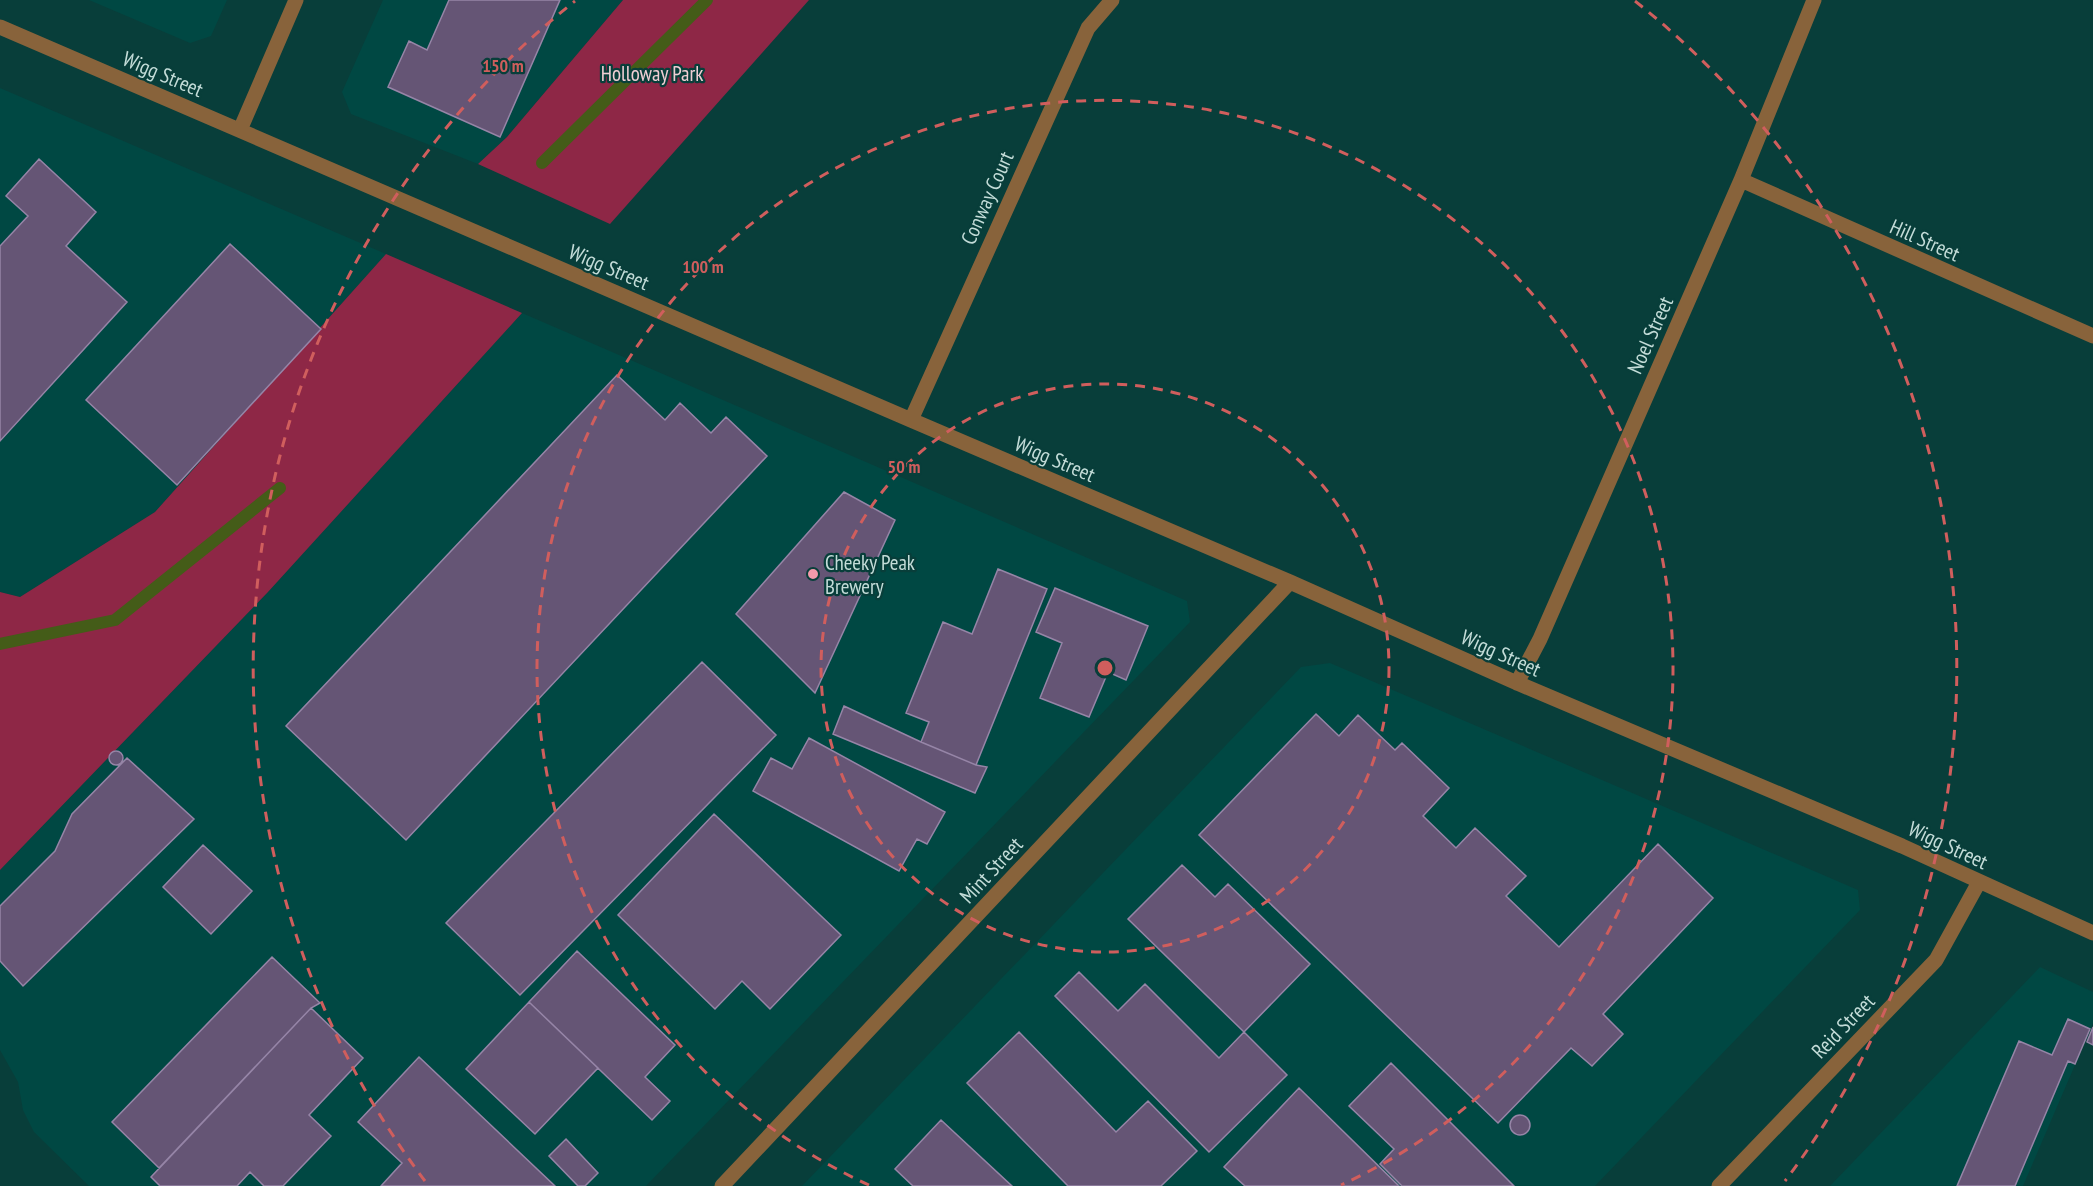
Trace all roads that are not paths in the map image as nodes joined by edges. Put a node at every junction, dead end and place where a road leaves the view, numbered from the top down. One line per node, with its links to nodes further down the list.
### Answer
1 (296, 0): 5 (street)
2 (1112, 0): 8 (street, Conway Court)
3 (1815, 0): 6 (street, Noel Street)
4 (0, 27): 5 (street, Wigg Street)
5 (240, 130): 8 (street, Wigg Street)
6 (1741, 180): 7 (street, Hill Street); 10 (street, Noel Street)
7 (2093, 336)
8 (910, 420): 9 (street, Wigg Street)
9 (1290, 582): 10 (street, Wigg Street); 13 (street, Mint Street)
10 (1517, 683): 11 (street, Wigg Street)
11 (1978, 882): 12 (street, Wigg Street); 14 (street, Reid Street)
12 (2093, 933)
13 (722, 1186)
14 (1719, 1186)

